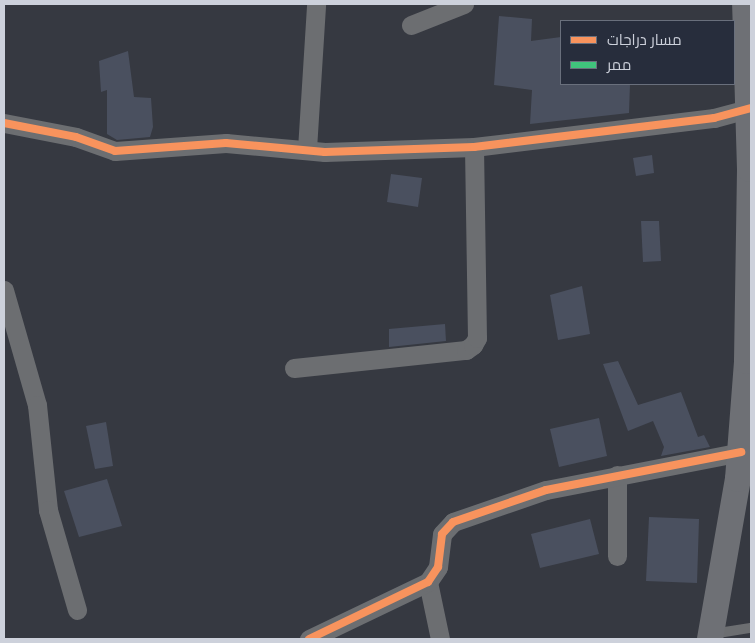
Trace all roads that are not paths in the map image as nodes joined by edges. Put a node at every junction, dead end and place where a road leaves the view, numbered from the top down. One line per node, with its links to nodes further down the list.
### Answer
1 (316, 4): 8 (street)
2 (464, 4): 4 (street)
3 (745, 4): 5 (main road)
4 (411, 25)
5 (749, 109): 7 (street); 10 (main road)
6 (4, 123): 8 (street)
7 (474, 147): 8 (street); 11 (street)
8 (307, 150)
9 (4, 290): 16 (street)
10 (749, 361): 12 (main road)
11 (294, 368)
12 (746, 452): 13 (street); 18 (main road)
13 (617, 475): 14 (street); 15 (street)
14 (617, 556)
15 (428, 582): 19 (street); 20 (street)
16 (77, 610)
17 (751, 628): 18 (lane)
18 (711, 637)
19 (309, 639)
20 (440, 639)

